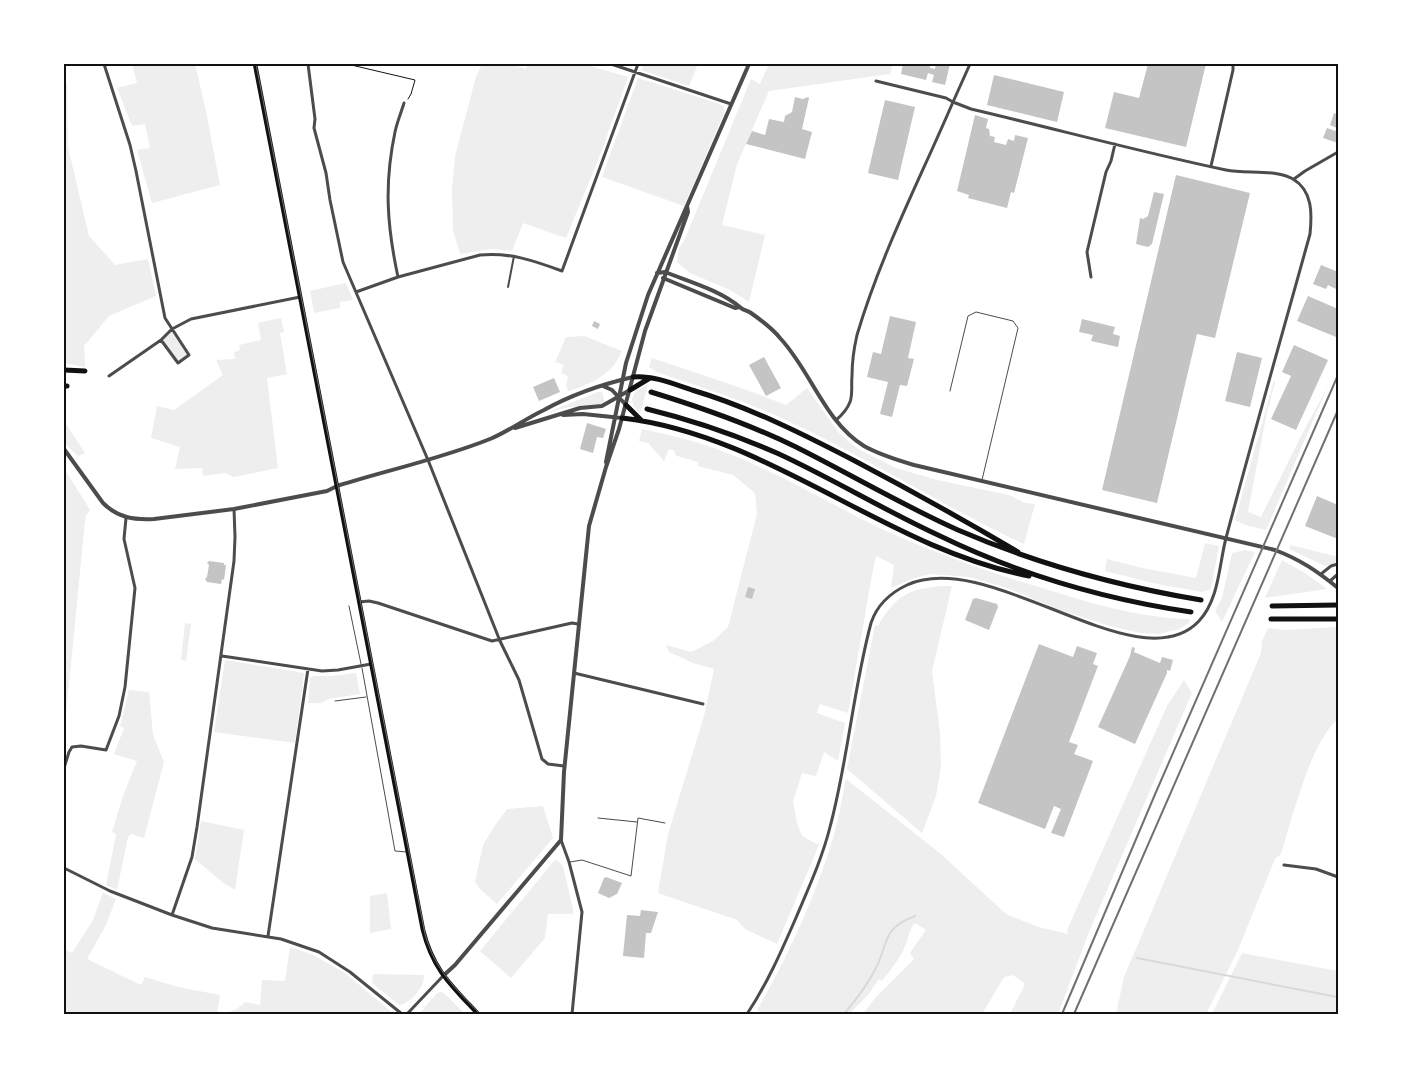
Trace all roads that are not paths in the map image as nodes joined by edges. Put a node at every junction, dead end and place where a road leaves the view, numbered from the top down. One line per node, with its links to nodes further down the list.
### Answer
1 (104, 64): 29 (street)
2 (255, 64): 27 (main road)
3 (308, 64): 26 (street)
4 (611, 64): 9 (street)
5 (638, 64): 9 (street)
6 (749, 64): 13 (street)
7 (970, 64): 11 (street)
8 (1233, 64): 16 (street)
9 (635, 72): 13 (street); 19 (street)
10 (876, 81): 11 (street)
11 (953, 102): 14 (street); 48 (street)
12 (404, 103): 22 (street)
13 (731, 104): 18 (street)
14 (1115, 144): 16 (street); 23 (street)
15 (1338, 152): 17 (street)
16 (1211, 166): 17 (street)
17 (1294, 180): 57 (street)
18 (687, 206): 20 (street); 21 (street)
19 (514, 256): 22 (street); 25 (street)
20 (665, 272): 21 (street); 24 (street); 28 (street)
21 (658, 273): 24 (street); 36 (street)
22 (398, 277): 26 (street)
23 (1092, 277)
24 (663, 278): 28 (street); 34 (street)
25 (508, 287)
26 (356, 292): 51 (street)
27 (300, 297): 29 (street); 54 (main road)
28 (740, 308): 48 (street)
29 (172, 330): 30 (street); 30 (street)
30 (161, 340): 33 (street)
31 (64, 370): 32 (highway)
32 (85, 371)
33 (109, 376)
34 (633, 377): 35 (highway); 36 (street); 38 (street)
35 (651, 378): 38 (highway); 58 (highway)
36 (623, 379): 37 (street); 41 (street)
37 (603, 386): 41 (street); 49 (street)
38 (630, 390): 41 (street); 42 (street)
39 (651, 392): 58 (highway)
40 (950, 392): 53 (lane)
41 (619, 397): 42 (street); 44 (street); 45 (street)
42 (626, 405): 46 (street); 47 (highway)
43 (647, 409): 62 (highway)
44 (554, 416): 45 (street); 49 (street)
45 (614, 417): 46 (street); 52 (street)
46 (622, 418): 47 (highway); 52 (street)
47 (641, 420): 62 (highway)
48 (836, 420): 53 (street)
49 (506, 432): 51 (street)
50 (64, 449): 56 (street)
51 (428, 460): 54 (street); 74 (street)
52 (606, 467): 73 (street)
53 (982, 480): 57 (street)
54 (337, 486): 55 (street); 66 (main road)
55 (234, 510): 56 (street); 75 (street)
56 (126, 518): 84 (street)
57 (1226, 538): 60 (street); 101 (street)
58 (1029, 558): 65 (highway)
59 (1338, 564): 60 (street)
60 (1322, 574): 63 (street)
61 (1338, 574): 63 (street)
62 (1047, 579): 70 (highway)
63 (1330, 582): 64 (street)
64 (1338, 588)
65 (1201, 600)
66 (359, 602): 74 (street); 76 (main road)
67 (1338, 605): 69 (highway)
68 (349, 606): 77 (lane)
69 (1272, 606)
70 (1191, 612)
71 (1271, 619): 72 (highway)
72 (1338, 619)
73 (578, 624): 74 (street); 79 (street)
74 (500, 641): 83 (street)
75 (222, 656): 78 (street); 94 (street)
76 (371, 664): 77 (street); 89 (main road)
77 (361, 666): 78 (street); 80 (lane)
78 (308, 669): 95 (street)
79 (574, 673): 82 (street); 83 (street)
80 (366, 697): 81 (lane); 89 (lane)
81 (334, 701)
82 (703, 704)
83 (564, 766): 88 (street)
84 (64, 768)
85 (598, 818): 86 (lane)
86 (638, 822): 87 (lane); 90 (lane)
87 (665, 822)
88 (561, 840): 90 (street); 96 (street)
89 (408, 852): 96 (main road)
90 (569, 862): 100 (street)
91 (1284, 865): 93 (street)
92 (64, 868): 94 (street)
93 (1338, 877)
94 (172, 915): 95 (street)
95 (268, 936): 97 (street)
96 (443, 976): 98 (street); 99 (main road)
97 (402, 1014)
98 (407, 1014)
99 (478, 1014)
100 (572, 1014)
101 (747, 1014)

